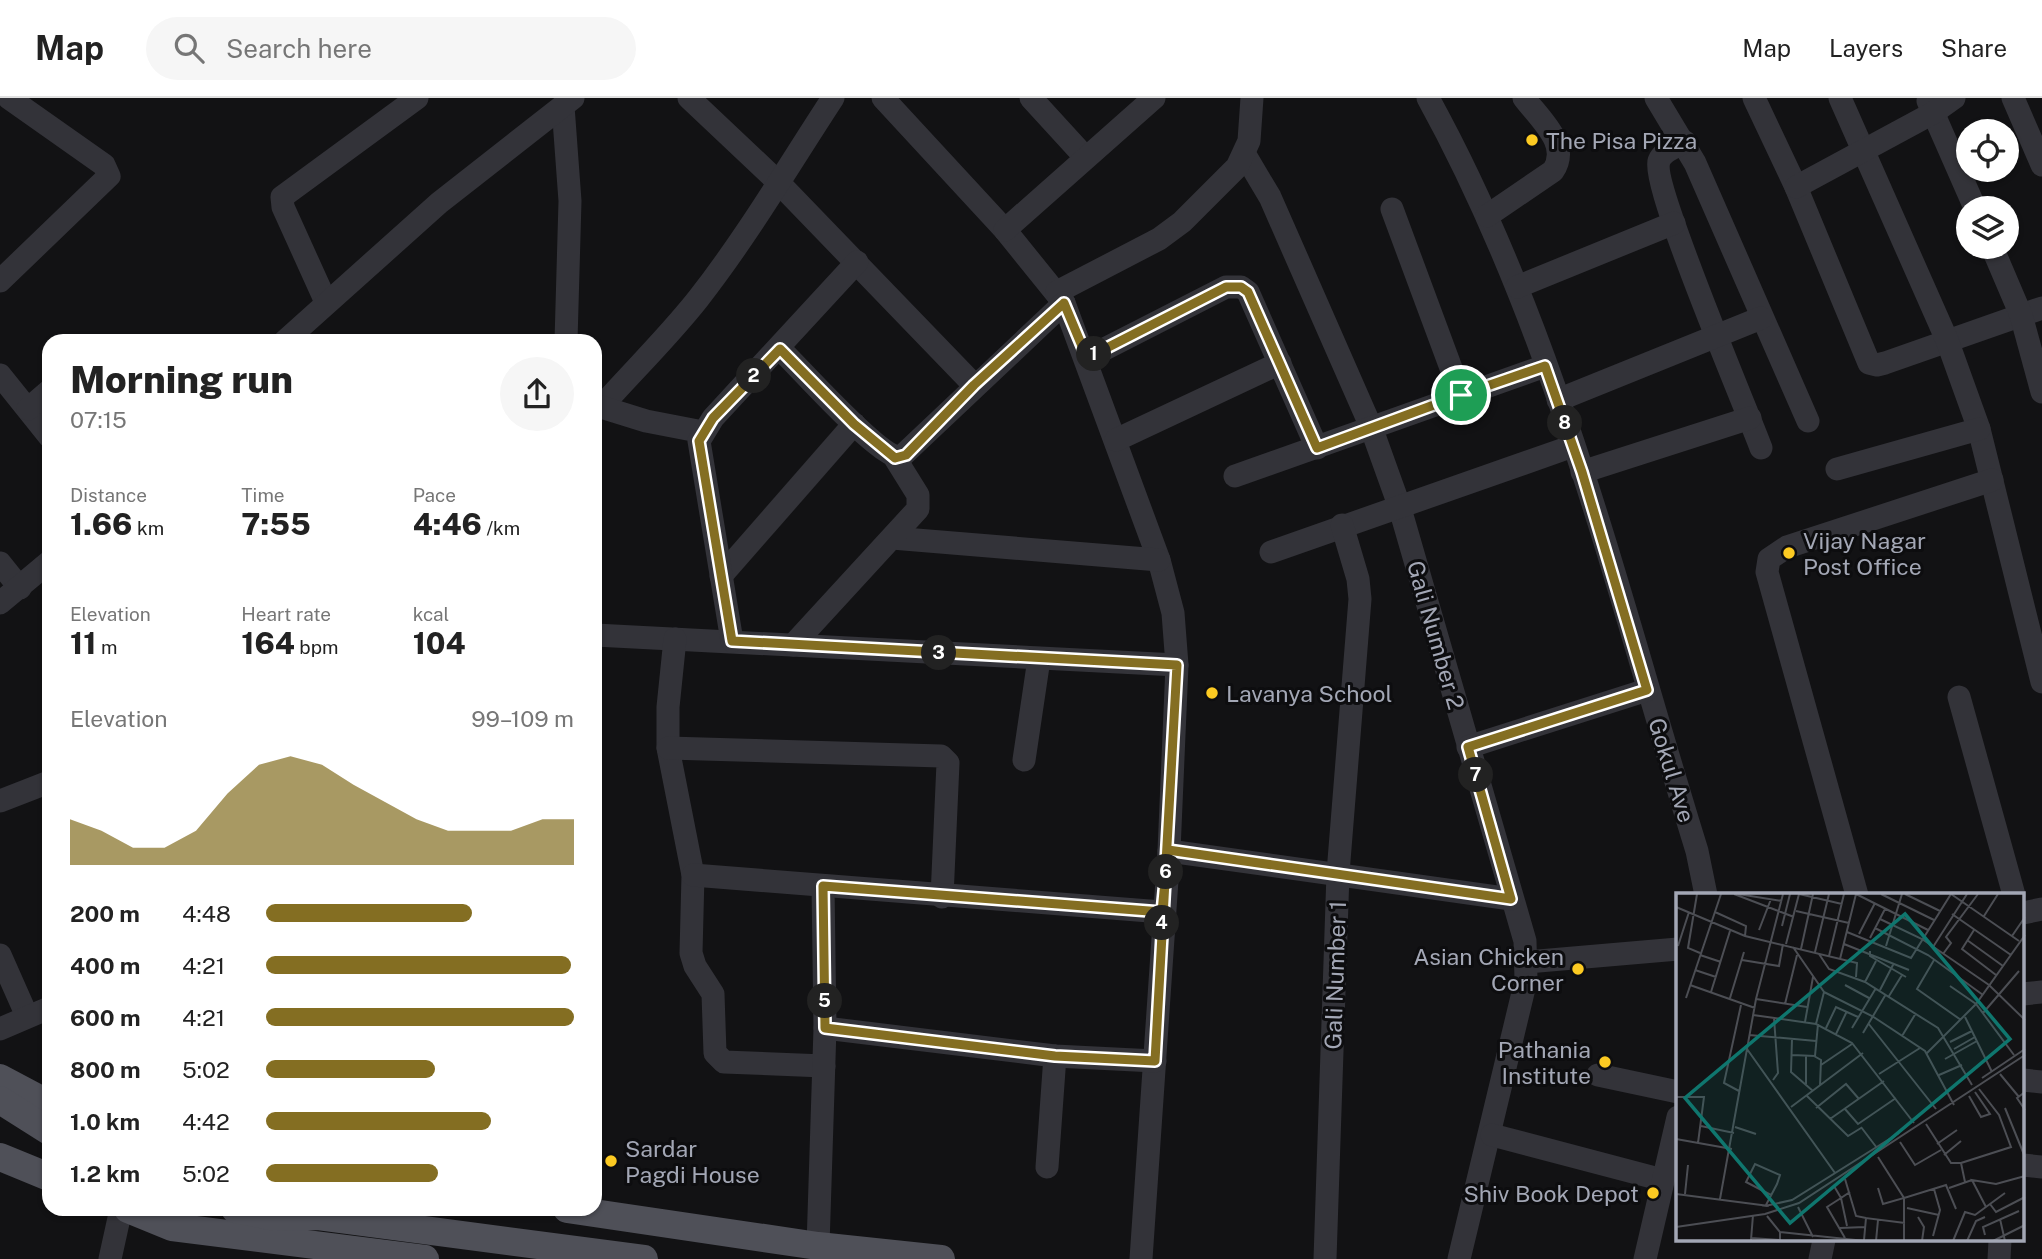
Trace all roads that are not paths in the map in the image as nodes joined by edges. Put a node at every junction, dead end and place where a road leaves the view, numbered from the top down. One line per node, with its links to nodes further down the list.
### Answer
1 (9, 98): 32 (street)
2 (417, 98): 35 (street)
3 (689, 98): 23 (street)
4 (833, 98): 23 (street)
5 (883, 98): 29 (street)
6 (1031, 98): 21 (street)
7 (1154, 98): 21 (street)
8 (1252, 98): 20 (street)
9 (1428, 98): 27 (street, Gokul Ave)
10 (1524, 98): 27 (street)
11 (1656, 98): 18 (street)
12 (1754, 98): 24 (street)
13 (1840, 98): 19 (street)
14 (1954, 98): 17 (street)
15 (2013, 98): 22 (street)
16 (568, 102): 35 (street); 39 (street)
17 (1930, 105): 19 (street); 25 (street)
18 (1685, 142): 28 (street); 37 (street)
19 (1862, 152): 24 (street); 41 (street)
20 (1245, 155): 34 (street); 59 (street, Gali Number 2)
21 (1085, 157): 29 (street)
22 (2042, 165)
23 (778, 182): 31 (street); 52 (street)
24 (1796, 187): 41 (street)
25 (1970, 196)
26 (1392, 209): 49 (street)
27 (1487, 216): 33 (street, Gokul Ave)
28 (1674, 223): 33 (street); 40 (street)
29 (1005, 230): 34 (street)
30 (2000, 259): 36 (street)
31 (857, 262): 42 (street); 47 (street)
32 (0, 281)
33 (1517, 288): 45 (street, Gokul Ave)
34 (1061, 297): 43 (street); 47 (street)
35 (326, 302): 38 (street)
36 (2032, 311): 41 (street); 48 (street)
37 (1761, 318): 40 (street); 56 (street)
38 (292, 334)
39 (566, 334)
40 (1716, 337): 51 (street); 55 (street)
41 (1947, 340): 60 (street)
42 (780, 349): 57 (street); 61 (street)
43 (1087, 358): 44 (street); 62 (street)
44 (1280, 363): 62 (street); 64 (street)
45 (1545, 366): 49 (street); 51 (street, Gokul Ave)
46 (0, 375): 54 (street)
47 (974, 385): 66 (street)
48 (2042, 392)
49 (1461, 395): 59 (street)
50 (42, 397): 54 (street)
51 (1558, 400): 63 (street, Gokul Ave)
52 (602, 403)
53 (602, 408): 61 (street)
54 (28, 409): 58 (street)
55 (1750, 418): 65 (street); 68 (street)
56 (1808, 421)
57 (854, 424): 66 (street); 78 (street)
58 (42, 427)
59 (1371, 427): 64 (street); 71 (street, Gali Number 2)
60 (1979, 429): 67 (street); 70 (street)
61 (703, 432): 78 (street)
62 (1116, 440): 75 (street)
63 (1573, 446): 68 (street, Gokul Ave); 71 (street)
64 (1317, 448): 69 (street)
65 (1761, 448)
66 (895, 458): 73 (street)
67 (1837, 469)
68 (1582, 472): 88 (street, Gokul Ave)
69 (1235, 476)
70 (1992, 480): 87 (street); 100 (street)
71 (1399, 505): 72 (street); 90 (street, Gali Number 2)
72 (1342, 525): 74 (street); 96 (street, Gali Number 1)
73 (892, 538): 75 (street); 84 (street)
74 (1271, 552)
75 (1159, 560): 86 (street)
76 (0, 563): 79 (street)
77 (42, 568): 79 (street)
78 (721, 576): 83 (street)
79 (20, 587): 80 (street)
80 (0, 603)
81 (602, 635): 82 (street)
82 (675, 639): 83 (street); 91 (street)
83 (732, 641): 84 (street)
84 (793, 645): 85 (street)
85 (1039, 659): 86 (street); 92 (street)
86 (1177, 665): 95 (street)
87 (2042, 682)
88 (1647, 690): 90 (street); 99 (street, Gokul Ave)
89 (1959, 697): 101 (street)
90 (1468, 747): 103 (street, Gali Number 2)
91 (668, 748): 97 (street); 102 (street)
92 (1024, 760)
93 (42, 785): 94 (street)
94 (0, 801)
95 (1168, 850): 96 (street); 105 (street)
96 (1338, 873): 103 (street); 148 (street, Gali Number 1)
97 (693, 875): 98 (street); 118 (street)
98 (823, 886): 102 (street); 114 (street)
99 (1706, 893)
100 (1856, 893)
101 (2013, 893)
102 (942, 897): 105 (street)
103 (1511, 899): 109 (street, Gali Number 2)
104 (2042, 908): 106 (street)
105 (1162, 912): 117 (street)
106 (2024, 914)
107 (1676, 949): 109 (street)
108 (0, 956): 113 (street)
109 (1528, 962): 128 (street, Gali Number 2)
110 (2042, 992): 111 (street)
111 (2024, 994)
112 (42, 1011): 113 (street)
113 (27, 1016): 115 (street)
114 (825, 1028): 116 (street); 118 (street)
115 (0, 1029)
116 (1055, 1056): 117 (street); 133 (street)
117 (1155, 1061): 147 (street)
118 (824, 1066): 142 (street)
119 (1598, 1074): 123 (street)
120 (0, 1078): 125 (main road)
121 (2024, 1080): 122 (street)
122 (2042, 1082)
123 (1676, 1092)
124 (0, 1100): 127 (main road)
125 (42, 1100)
126 (1676, 1125): 136 (street)
127 (42, 1127)
128 (1492, 1135): 136 (street); 149 (street, Gali Number 2)
129 (0, 1139): 130 (main road)
130 (42, 1154)
131 (0, 1157): 135 (main road)
132 (2024, 1165): 134 (street)
133 (1046, 1167)
134 (2042, 1167)
135 (42, 1174)
136 (1663, 1180): 150 (street)
137 (602, 1214): 142 (main road)
138 (119, 1216): 144 (street)
139 (145, 1216): 143 (main road)
140 (327, 1216): 145 (main road)
141 (1823, 1242): 151 (street)
142 (818, 1246): 146 (main road)
143 (414, 1258)
144 (110, 1259)
145 (643, 1259)
146 (941, 1259)
147 (1141, 1259)
148 (1325, 1259)
149 (1460, 1259)
150 (1644, 1259)
151 (1819, 1259)

